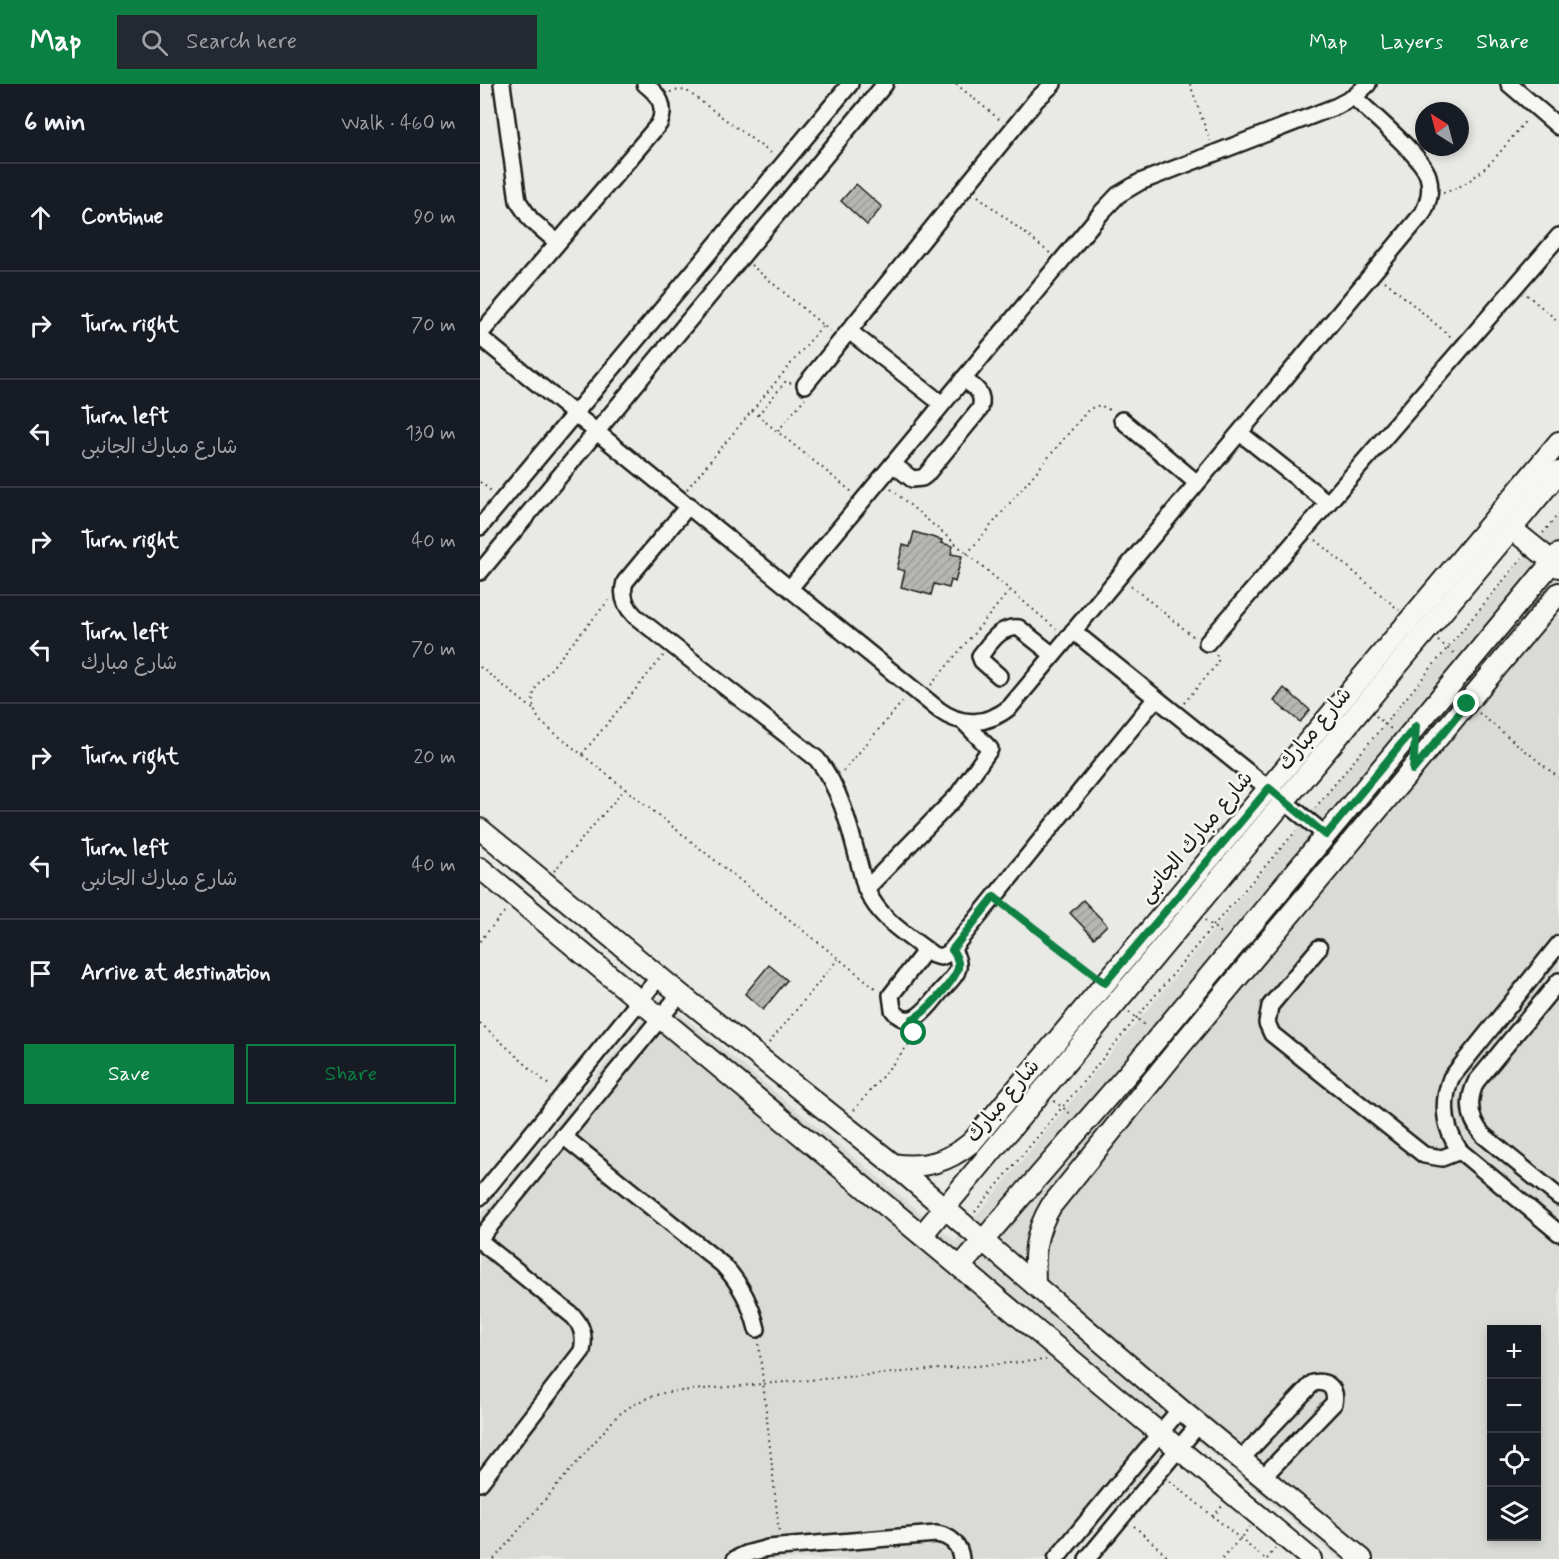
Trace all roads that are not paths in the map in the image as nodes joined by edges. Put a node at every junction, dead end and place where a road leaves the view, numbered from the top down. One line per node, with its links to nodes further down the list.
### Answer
1 (502, 84): 11 (street)
2 (645, 84): 11 (street)
3 (850, 84): 17 (street)
4 (1053, 84): 13 (street)
5 (1368, 84): 8 (street)
6 (1509, 84): 9 (street)
7 (882, 85): 19 (street)
8 (1354, 97): 14 (street); 20 (street)
9 (1559, 127)
10 (1559, 236): 26 (street)
11 (557, 242): 12 (street)
12 (480, 336): 17 (street)
13 (845, 336): 15 (street); 16 (street)
14 (963, 379): 16 (street); 22 (street)
15 (801, 389)
16 (942, 404): 22 (street)
17 (575, 414): 19 (street); 27 (street)
18 (1122, 420): 24 (street)
19 (597, 432): 25 (street); 30 (street)
20 (1240, 433): 24 (street); 26 (street)
21 (1559, 442): 41 (main road, شارع مبارك الجانبى)
22 (892, 464): 31 (street)
23 (1559, 472): 28 (main road, شارع مبارك)
24 (1197, 483): 33 (street)
25 (684, 502): 31 (street); 46 (street)
26 (1328, 503): 34 (street)
27 (480, 527)
28 (1512, 529): 29 (main road); 42 (main road, شارع مبارك)
29 (1557, 561): 39 (main road)
30 (480, 572)
31 (790, 588): 38 (street)
32 (1559, 593): 40 (main road)
33 (1070, 635): 35 (street); 37 (street)
34 (1204, 643)
35 (1053, 655): 36 (street); 38 (street)
36 (999, 676)
37 (1156, 698): 41 (street); 50 (street)
38 (964, 722): 46 (street)
39 (1410, 733): 40 (main road); 44 (main road)
40 (1413, 770): 56 (main road)
41 (1269, 788): 42 (street); 60 (main road, شارع مبارك الجانبى)
42 (1285, 802): 44 (street); 63 (main road, شارع مبارك)
43 (480, 829): 51 (main road)
44 (1326, 835): 57 (main road)
45 (480, 868): 54 (main road)
46 (866, 889): 49 (street)
47 (1559, 944): 59 (street)
48 (1319, 948): 59 (street)
49 (926, 950): 50 (street); 50 (street)
50 (952, 950)
51 (659, 977): 53 (main road); 54 (street)
52 (1559, 981): 62 (street)
53 (680, 994): 55 (street); 60 (main road)
54 (640, 1000): 55 (main road); 61 (street)
55 (660, 1018): 58 (street); 65 (main road)
56 (1182, 1044): 57 (main road); 69 (main road)
57 (1137, 1063): 67 (main road)
58 (564, 1136): 66 (street); 70 (street)
59 (1460, 1151): 64 (street)
60 (893, 1164): 63 (main road)
61 (480, 1197)
62 (1559, 1197)
63 (944, 1208): 65 (main road, شارع مبارك); 67 (main road)
64 (1559, 1233)
65 (922, 1235): 68 (main road)
66 (480, 1240): 77 (street)
67 (982, 1241): 68 (main road); 69 (main road)
68 (960, 1267): 73 (main road)
69 (1035, 1285): 71 (main road)
70 (757, 1329)
71 (1180, 1409): 72 (main road); 73 (street)
72 (1198, 1424): 74 (street); 75 (main road)
73 (1160, 1433): 74 (main road); 80 (street)
74 (1178, 1448): 81 (street); 82 (main road)
75 (1241, 1459): 76 (main road); 76 (street)
76 (1263, 1477): 83 (main road)
77 (480, 1483)
78 (735, 1559): 79 (street)
79 (961, 1559)
80 (1056, 1559)
81 (1087, 1559)
82 (1311, 1559)
83 (1362, 1559)

